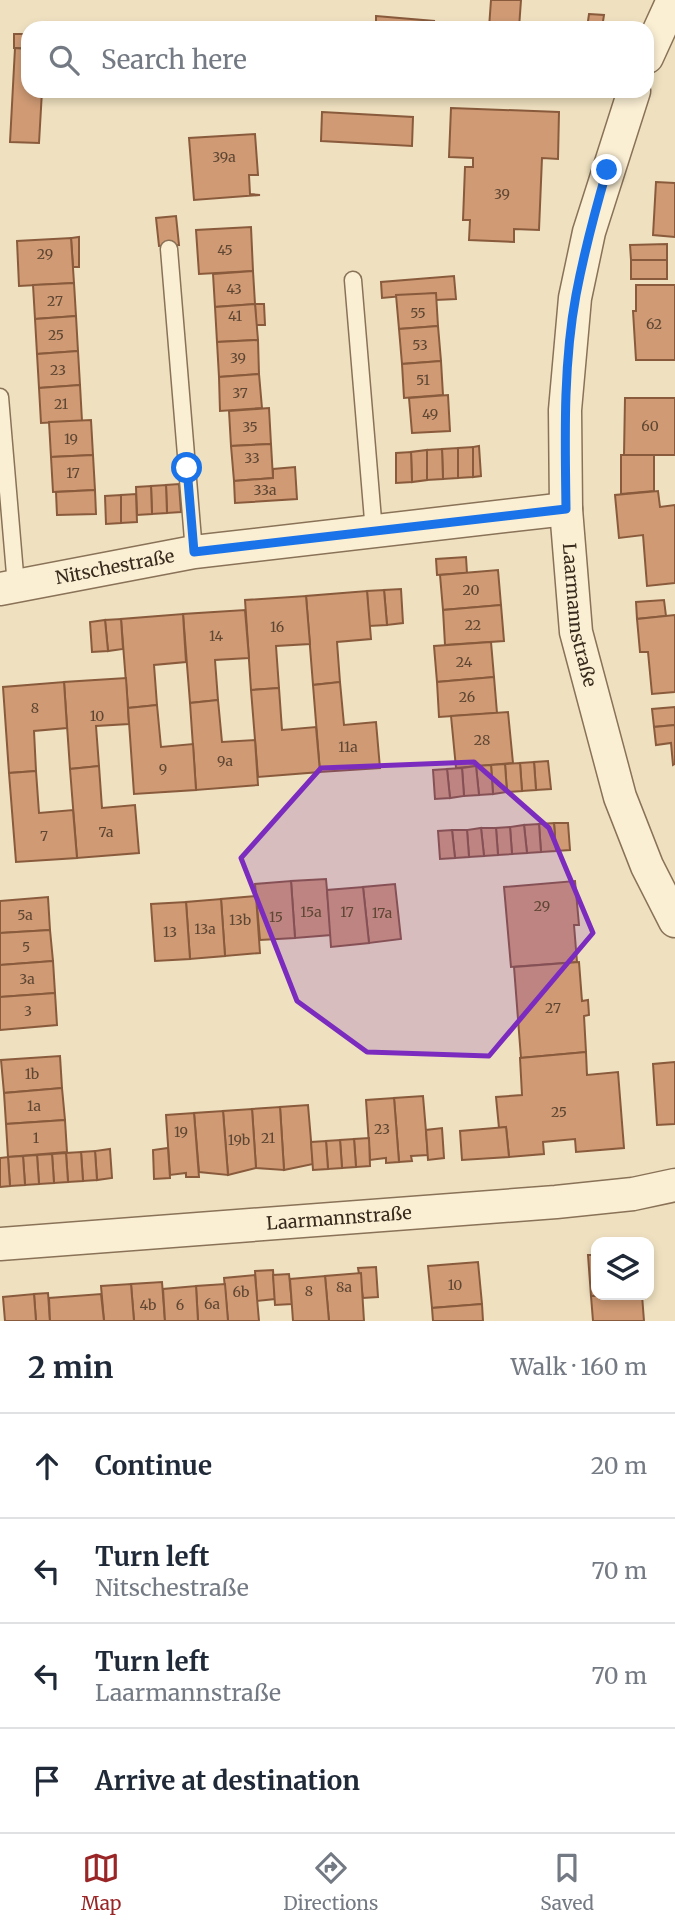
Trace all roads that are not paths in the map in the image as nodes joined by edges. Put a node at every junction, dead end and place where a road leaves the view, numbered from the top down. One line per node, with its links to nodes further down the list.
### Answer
1 (673, 0): 2 (street)
2 (654, 42)
3 (632, 98): 7 (street, Laarmannstraße)
4 (169, 249): 9 (lane)
5 (353, 280): 8 (lane)
6 (0, 397): 10 (lane)
7 (566, 509): 8 (street, Nitschestraße); 11 (street, Laarmannstraße)
8 (374, 532): 9 (street, Nitschestraße)
9 (194, 552): 10 (street, Nitschestraße)
10 (8, 587)
11 (675, 921)
12 (675, 1185): 13 (street, Laarmannstraße)
13 (0, 1244)

